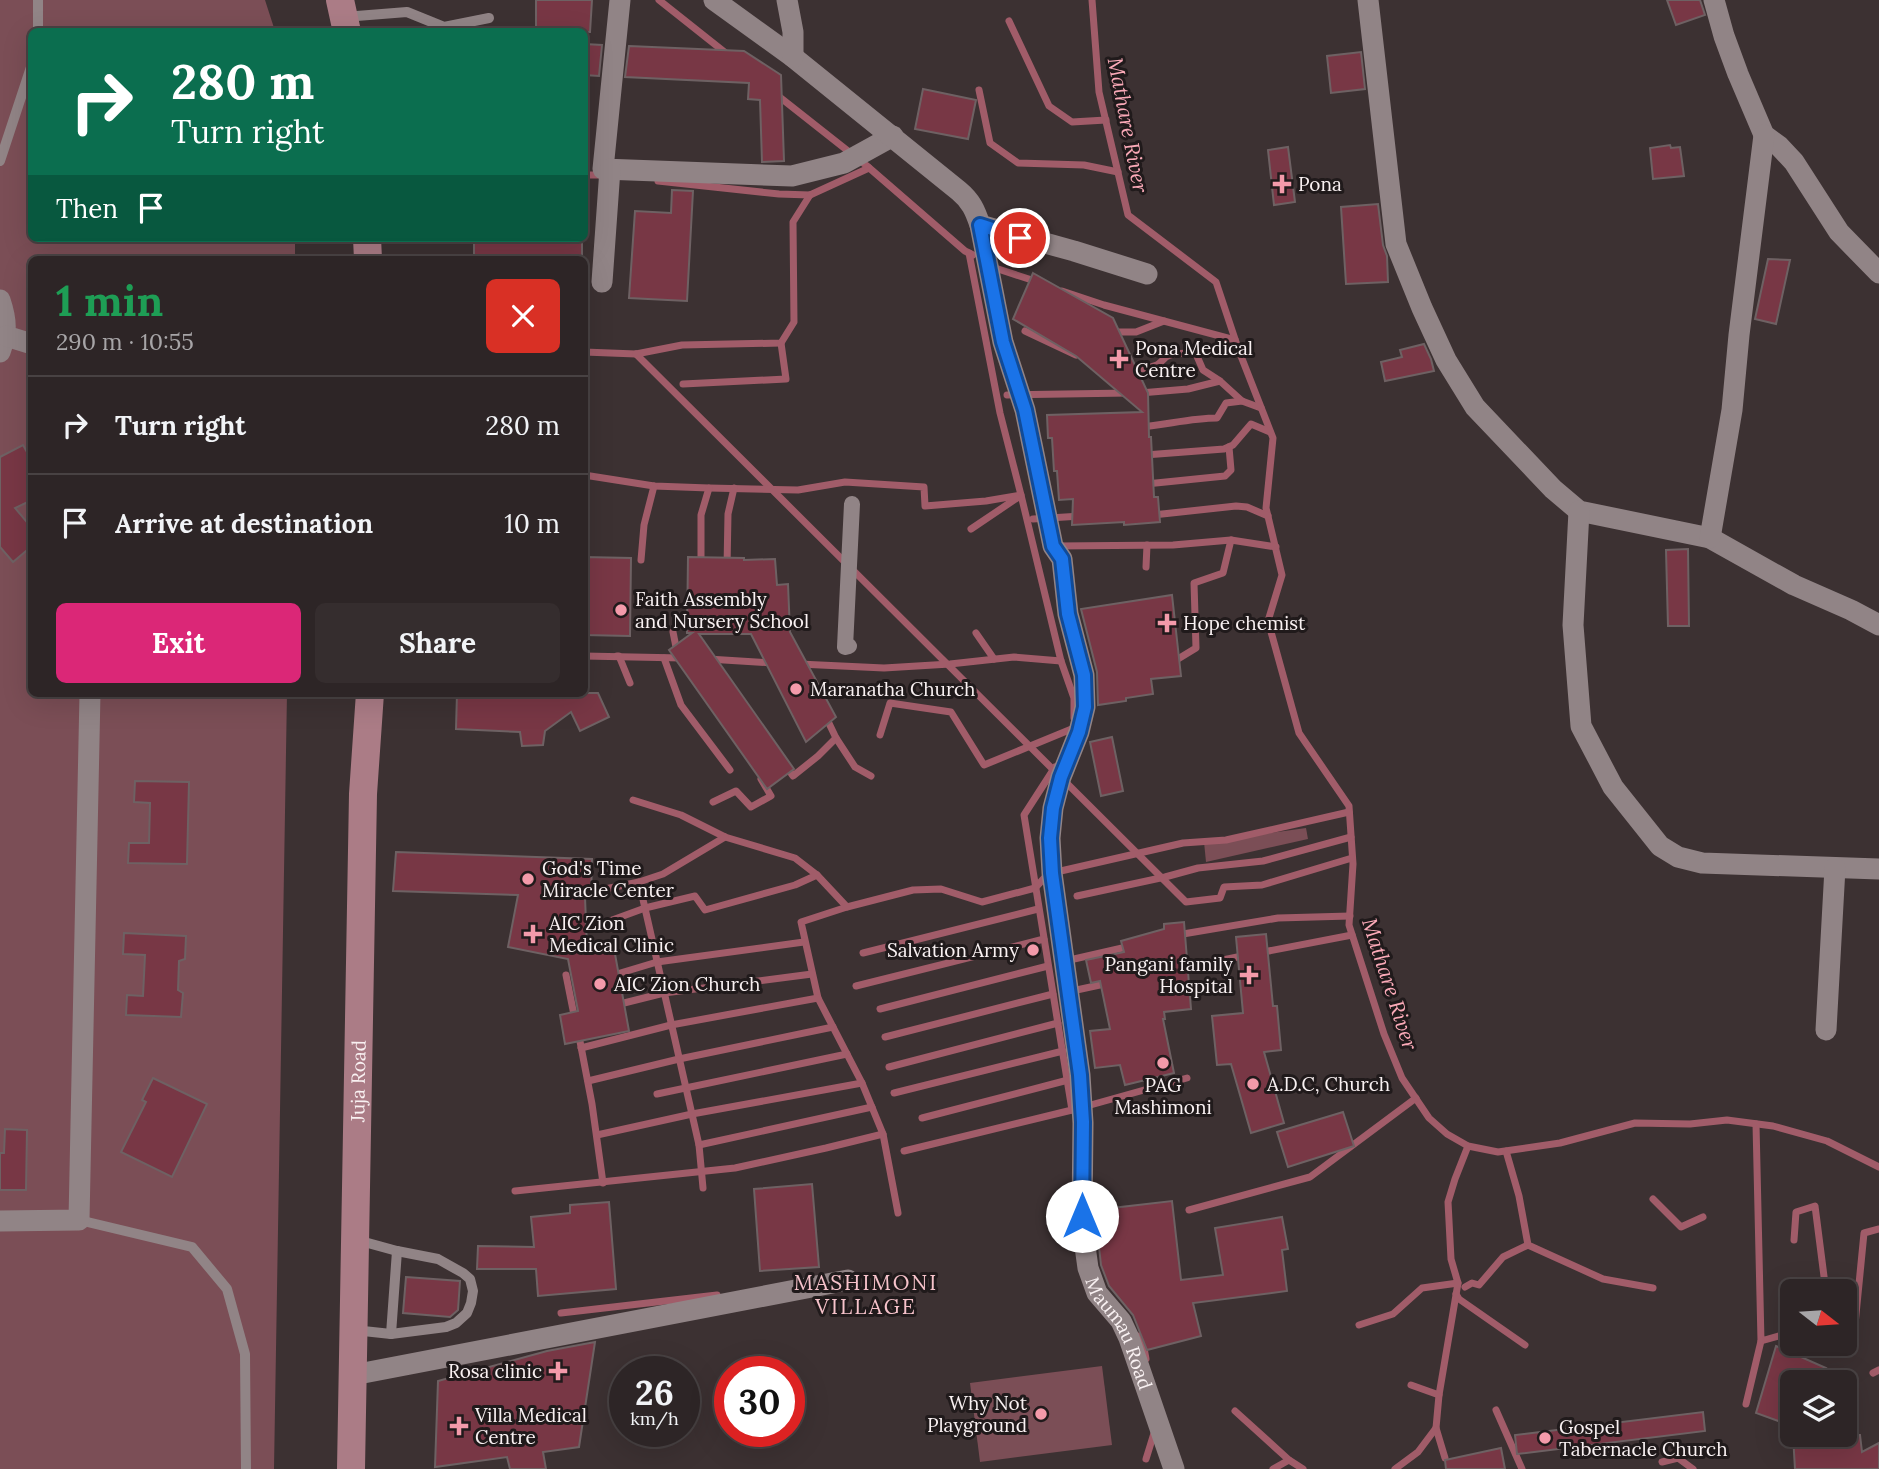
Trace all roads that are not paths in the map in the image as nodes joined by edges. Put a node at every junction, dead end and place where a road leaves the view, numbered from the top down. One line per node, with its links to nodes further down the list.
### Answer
1 (38, 0): 9 (lane)
2 (620, 0): 15 (street)
3 (715, 0): 10 (street)
4 (787, 0): 10 (street)
5 (1368, 0): 24 (street)
6 (1714, 0): 12 (street)
7 (343, 16): 8 (lane)
8 (489, 18)
9 (38, 28)
10 (793, 57): 13 (street)
11 (28, 76): 14 (lane)
12 (1764, 135): 17 (street); 25 (street)
13 (893, 136): 15 (street); 16 (street)
14 (0, 161)
15 (610, 169): 19 (street)
16 (978, 217): 18 (street); 43 (street, Maumau Road)
17 (1879, 272)
18 (1147, 274)
19 (602, 282)
20 (0, 300): 21 (street)
21 (3, 344): 22 (street)
22 (28, 344)
23 (852, 504): 27 (street)
24 (1579, 511): 25 (street); 30 (street)
25 (1710, 537): 26 (street)
26 (1879, 625)
27 (849, 646)
28 (90, 697): 33 (street)
29 (370, 697): 35 (main road, Juja Road)
30 (1835, 867): 31 (street); 32 (street)
31 (1879, 869)
32 (1826, 1030)
33 (79, 1220): 34 (street); 41 (lane)
34 (0, 1221)
35 (355, 1240): 36 (lane); 38 (main road, Juja Road)
36 (397, 1251): 39 (lane); 39 (lane)
37 (848, 1280): 40 (street)
38 (354, 1330): 39 (lane); 40 (main road, Juja Road)
39 (391, 1334)
40 (353, 1375): 42 (main road, Juja Road)
41 (246, 1469)
42 (351, 1469)
43 (1174, 1469)

